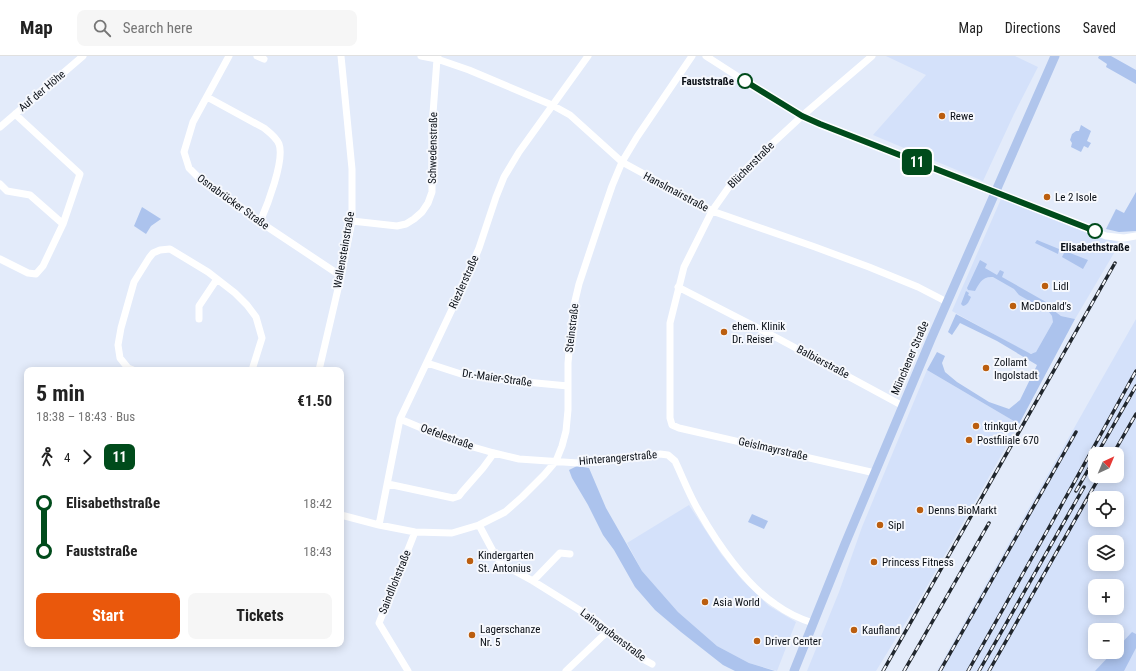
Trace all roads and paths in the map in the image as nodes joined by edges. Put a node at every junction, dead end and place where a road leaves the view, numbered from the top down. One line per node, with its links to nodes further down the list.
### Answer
1 (83, 56): 13 (street, Auf der Höhe)
2 (229, 56): 11 (street, Osnabrücker Straße)
3 (341, 56): 20 (street, Wallensteinstraße)
4 (421, 56): 10 (street, Hanslmairstraße)
5 (588, 56): 12 (street, Riezlerstraße)
6 (692, 56): 16 (street, Steinstraße)
7 (706, 56): 14 (street)
8 (872, 56): 14 (street, Blücherstraße)
9 (1055, 56): 18 (main road, Münchener Straße)
10 (438, 58): 12 (street, Hanslmairstraße); 20 (street, Schwedenstraße)
11 (207, 97): 21 (street, Osnabrücker Straße); 21 (street)
12 (552, 105): 16 (street, Hanslmairstraße); 30 (street, Riezlerstraße)
13 (15, 114): 15 (street, Auf der Höhe); 22 (street)
14 (802, 116): 18 (street); 19 (street, Blücherstraße)
15 (0, 127)
16 (622, 162): 19 (street, Hanslmairstraße); 34 (street, Steinstraße)
17 (0, 184): 22 (street)
18 (995, 193): 23 (street); 28 (main road, Münchener Straße)
19 (712, 212): 27 (street, Blücherstraße); 28 (street, Hanslmairstraße)
20 (352, 221): 25 (street, Wallensteinstraße)
21 (260, 222): 25 (street, Osnabrücker Straße)
22 (64, 224): 24 (street)
23 (1136, 236)
24 (0, 260)
25 (341, 276): 33 (street, Wallensteinstraße)
26 (217, 279): 29 (street); 31 (street); 32 (street)
27 (678, 287): 35 (street, Balbierstraße); 37 (street, Blücherstraße)
28 (947, 302): 35 (main road, Münchener Straße)
29 (198, 319)
30 (427, 363): 34 (street, Dr.-Maier-Straße); 36 (street, Riezlerstraße)
31 (127, 367)
32 (253, 367)
33 (320, 367)
34 (568, 386): 39 (street, Steinstraße)
35 (903, 406): 40 (main road, Münchener Straße)
36 (400, 419): 38 (street, Oefelestraße); 41 (street, Riezlerstraße)
37 (672, 425): 40 (street, Geislmayrstraße)
38 (494, 453): 39 (street, Oefelestraße); 41 (street)
39 (556, 461): 44 (street, Steinstraße); 48 (street, Hinterangerstraße)
40 (875, 473): 48 (main road, Münchener Straße)
41 (388, 484): 43 (street, Riezlerstraße)
42 (344, 516): 43 (street)
43 (379, 525): 45 (street)
44 (479, 525): 45 (street, Steinstraße); 47 (street, Laimgrubenstraße)
45 (415, 532): 51 (street, Saindllohstraße)
46 (570, 554): 47 (street)
47 (533, 581): 49 (street, Laimgrubenstraße)
48 (813, 623): 53 (main road, Münchener Straße)
49 (608, 631): 50 (street, Laimgrubenstraße); 52 (street)
50 (652, 664)
51 (408, 671)
52 (566, 671)
53 (794, 671)

